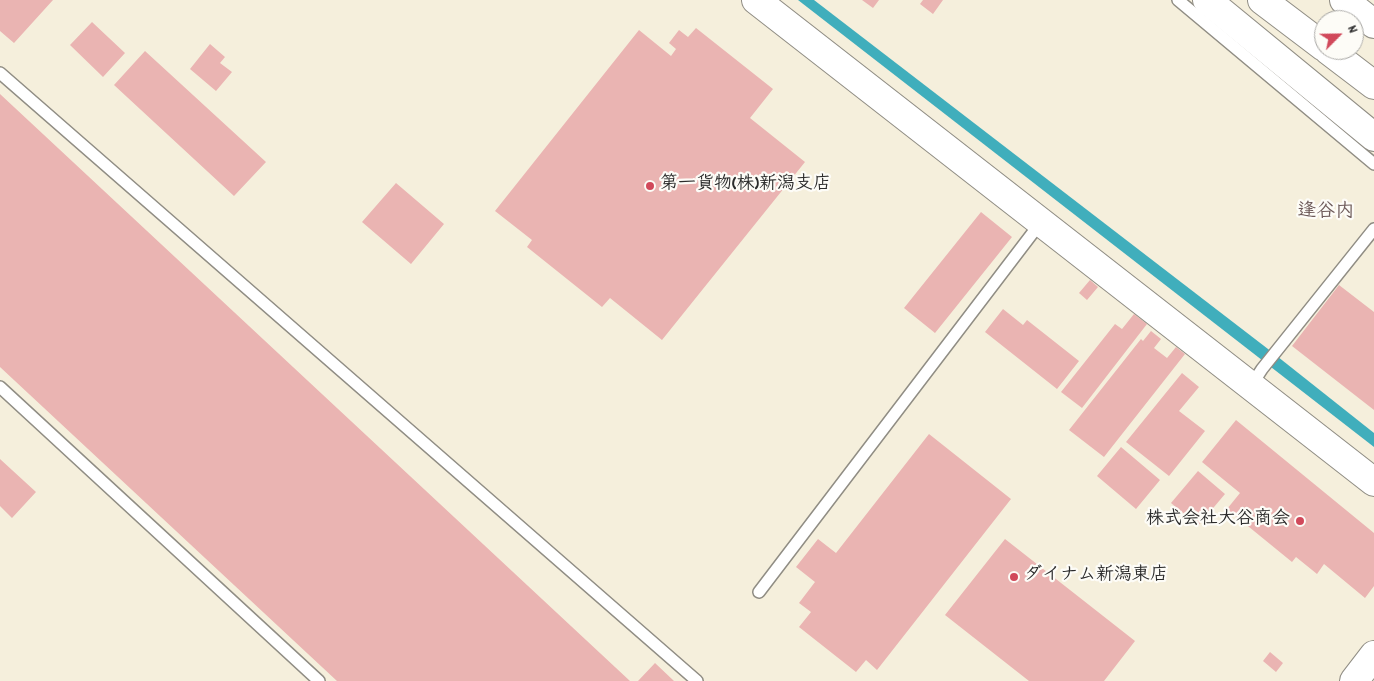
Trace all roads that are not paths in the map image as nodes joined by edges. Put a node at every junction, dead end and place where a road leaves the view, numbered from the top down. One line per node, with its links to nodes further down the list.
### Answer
1 (756, 0): 13 (main road)
2 (1178, 0): 12 (lane)
3 (1207, 0): 11 (main road)
4 (1262, 0): 7 (main road)
5 (1344, 0): 6 (main road)
6 (1374, 24)
7 (1314, 39)
8 (1341, 60): 10 (main road)
9 (0, 74): 21 (lane)
10 (1374, 85)
11 (1374, 137)
12 (1374, 164)
13 (1041, 222): 15 (main road); 18 (lane)
14 (1374, 229): 15 (lane)
15 (1257, 378): 17 (main road)
16 (0, 386): 20 (lane)
17 (1374, 482)
18 (758, 592)
19 (1374, 655): 22 (main road)
20 (319, 681)
21 (698, 681)
22 (1354, 681)

